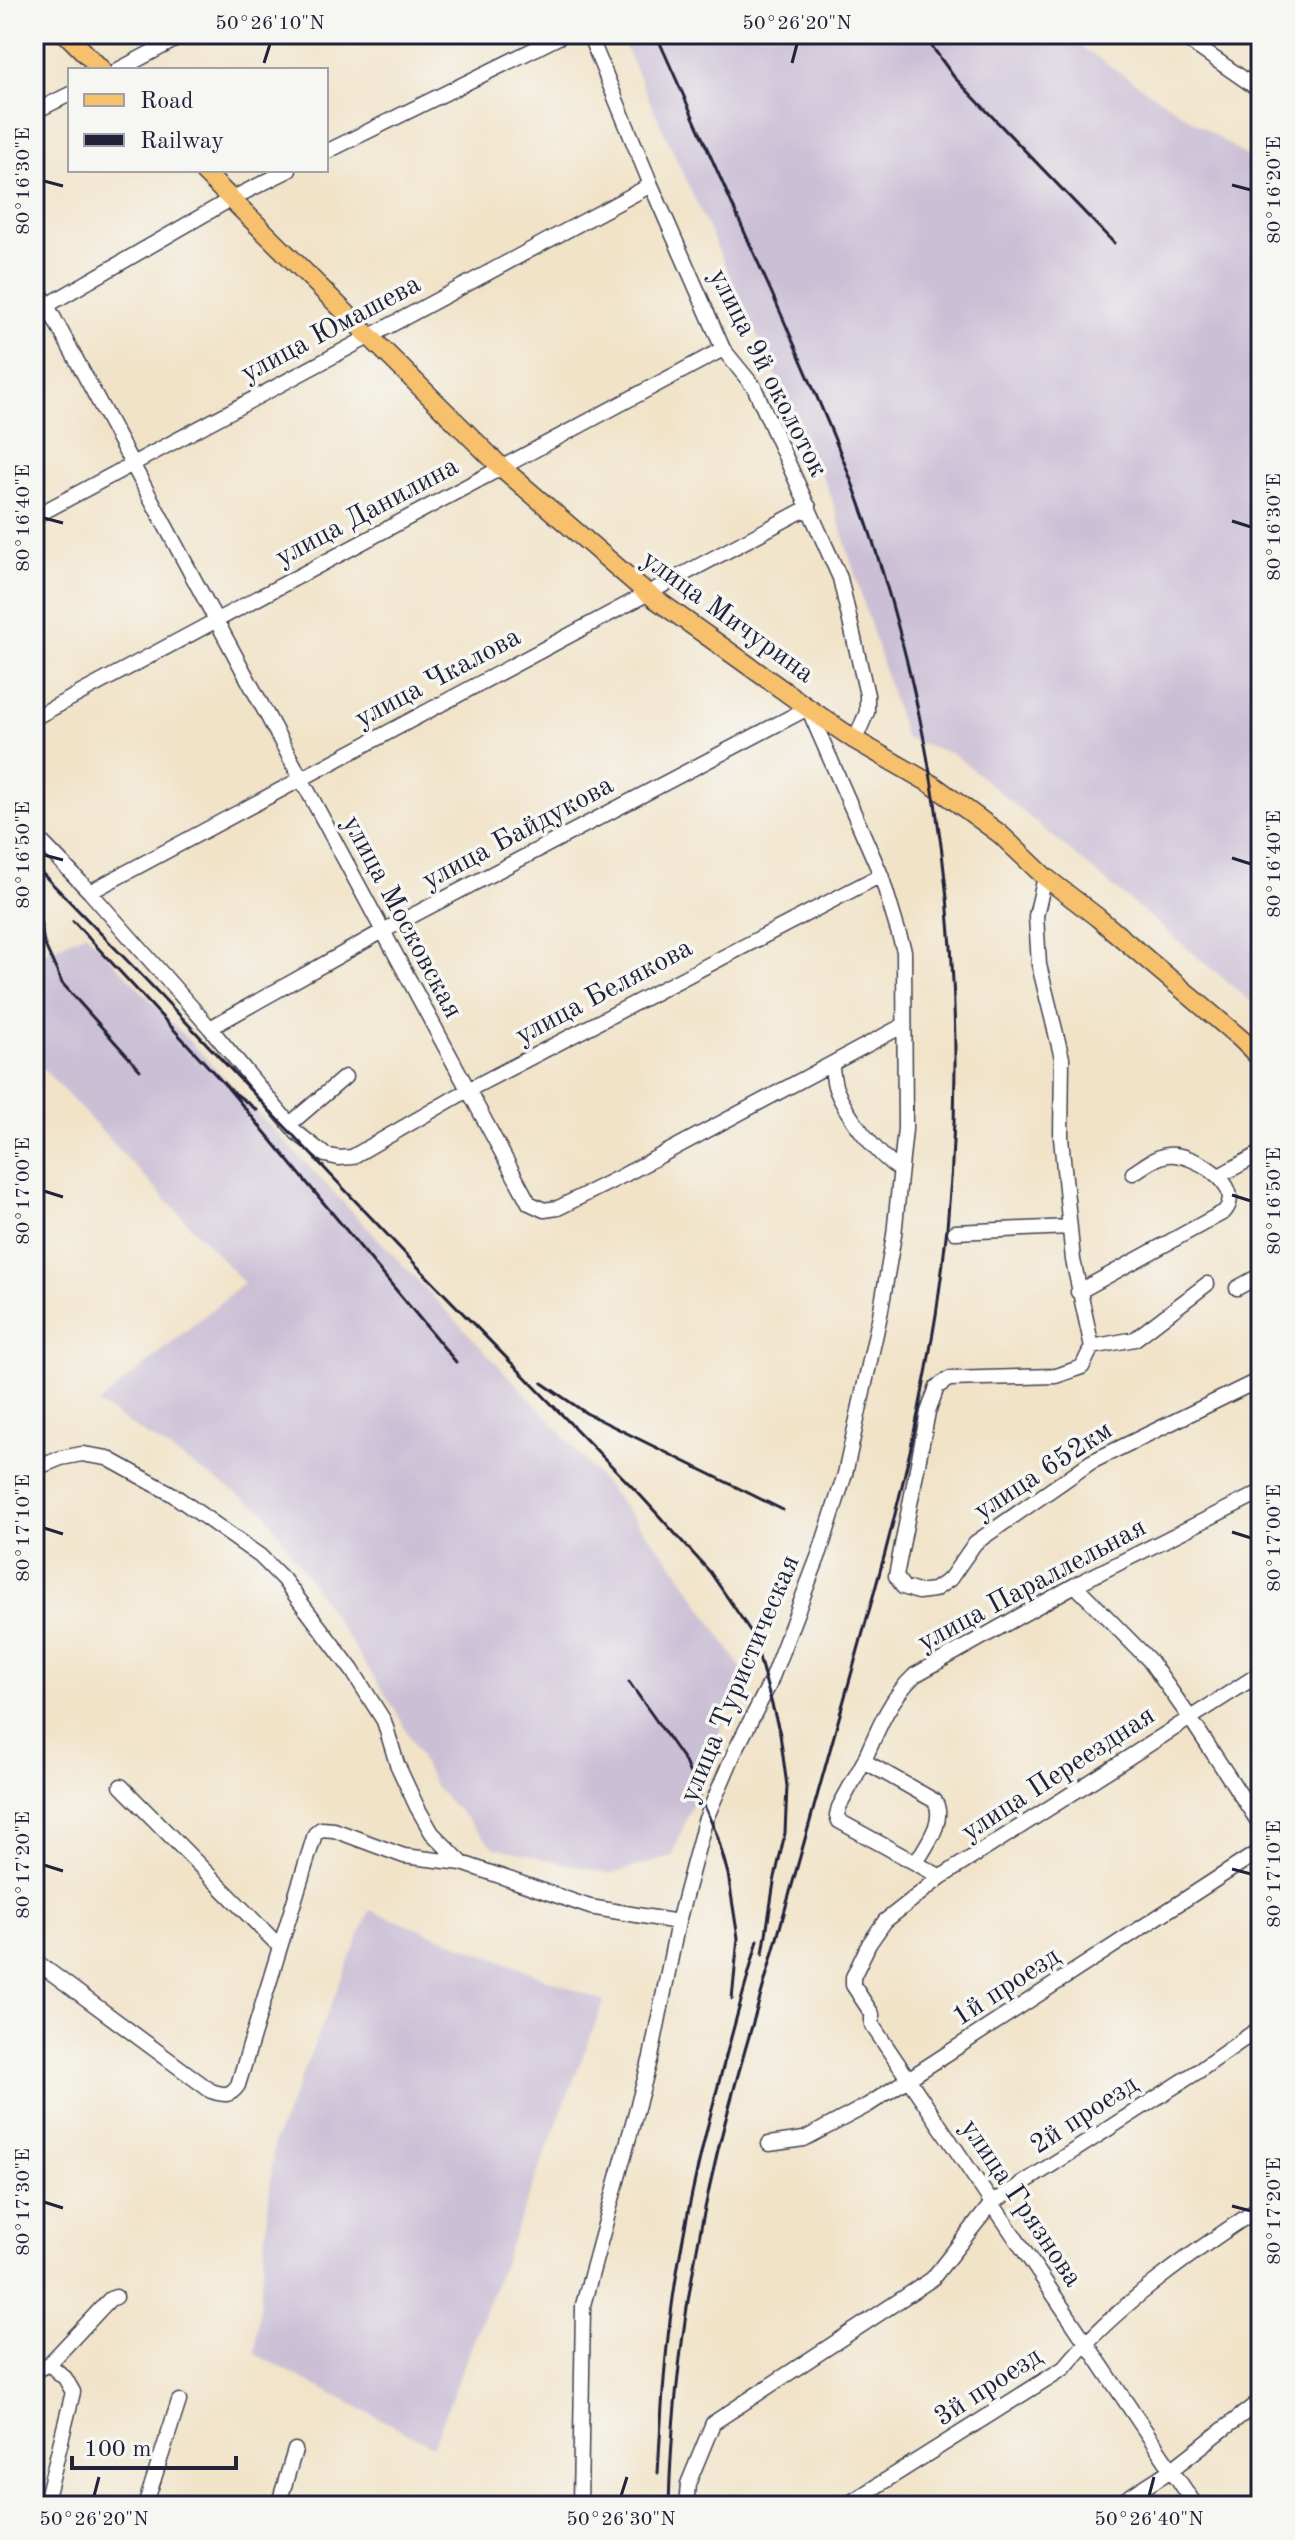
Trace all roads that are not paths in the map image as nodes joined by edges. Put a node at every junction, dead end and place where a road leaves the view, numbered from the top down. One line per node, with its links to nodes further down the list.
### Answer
1 (66, 34): 6 (main road)
2 (186, 34): 7 (street)
3 (565, 34): 11 (street)
4 (589, 34): 14 (street, улица 9й околоток)
5 (1179, 34): 8 (street)
6 (100, 68)
7 (122, 68)
8 (1261, 91)
9 (68, 95): 10 (street)
10 (34, 112)
11 (328, 151)
12 (204, 172): 15 (main road, улица Мичурина)
13 (285, 172): 15 (street)
14 (651, 185): 18 (street, улица Юмашева); 19 (street, улица 9й околоток)
15 (231, 199): 17 (street); 18 (main road, улица Мичурина)
16 (34, 281): 17 (street, улица Московская)
17 (40, 310): 20 (street, улица Московская)
18 (369, 336): 20 (street, улица Юмашева); 21 (main road, улица Мичурина)
19 (723, 349): 21 (street, улица Данилина); 22 (street, улица 9й околоток)
20 (133, 464): 23 (street, улица Юмашева); 25 (street, улица Московская)
21 (501, 467): 24 (main road, улица Мичурина); 25 (street, улица Данилина)
22 (809, 507): 24 (street, улица Чкалова); 28 (street, улица 9й околоток)
23 (34, 517)
24 (647, 593): 26 (main road, улица Мичурина); 29 (street, улица Чкалова)
25 (217, 619): 27 (street, улица Данилина); 29 (street, улица Московская)
26 (808, 708): 28 (main road, улица Мичурина); 31 (street, улица Туристическая); 34 (street, улица Байдукова)
27 (34, 718)
28 (855, 740): 32 (main road, улица Мичурина)
29 (301, 777): 33 (street, улица Чкалова); 34 (street, улица Московская)
30 (34, 834): 33 (street)
31 (881, 875): 35 (street, улица Туристическая); 40 (street, улица Белякова)
32 (1045, 877): 37 (main road, улица Мичурина); 46 (street)
33 (90, 892): 36 (street)
34 (383, 931): 36 (street, улица Байдукова); 40 (street, улица Московская)
35 (904, 1025): 38 (street, улица Московская); 43 (street, улица Туристическая)
36 (210, 1028): 41 (street)
37 (1261, 1059)
38 (831, 1064): 40 (street, улица Московская); 43 (street)
39 (345, 1077): 41 (street)
40 (468, 1090): 41 (street, улица Белякова)
41 (290, 1124)
42 (1261, 1153): 45 (street)
43 (900, 1170): 67 (street, улица Туристическая)
44 (1133, 1173): 45 (street)
45 (1219, 1176): 51 (street)
46 (1070, 1227): 47 (street); 51 (street)
47 (955, 1232)
48 (1261, 1275): 50 (street)
49 (1207, 1284): 52 (street)
50 (1237, 1288)
51 (1078, 1292): 52 (street)
52 (1092, 1347): 53 (street, улица 652км)
53 (1261, 1379)
54 (34, 1469): 63 (street)
55 (1261, 1492): 56 (street, улица Параллельная)
56 (1075, 1585): 58 (street); 59 (street, улица Параллельная)
57 (1261, 1673): 58 (street, улица Переездная)
58 (1190, 1718): 61 (street); 65 (street, улица Переездная)
59 (864, 1761): 64 (street); 64 (street, улица Параллельная)
60 (121, 1786): 68 (street)
61 (1261, 1826)
62 (1261, 1850): 71 (street, 1й проезд)
63 (462, 1863): 67 (street); 68 (street)
64 (916, 1863): 65 (street)
65 (941, 1877): 66 (street, улица Переездная)
66 (885, 1921): 71 (street, улица Грязнова)
67 (678, 1922): 86 (street, улица Туристическая)
68 (280, 1947): 69 (street)
69 (34, 1960)
70 (1261, 2027): 73 (street, 2й проезд)
71 (908, 2079): 72 (street, 1й проезд); 73 (street, улица Грязнова)
72 (769, 2144)
73 (992, 2203): 76 (street, улица Грязнова); 87 (street, 2й проезд)
74 (1261, 2207): 76 (street, 3й проезд)
75 (116, 2297): 77 (street)
76 (1086, 2341): 82 (street, улица Грязнова); 88 (street, 3й проезд)
77 (49, 2364): 78 (street); 83 (street)
78 (34, 2371)
79 (1261, 2400): 82 (street)
80 (179, 2401): 84 (street)
81 (295, 2450): 85 (street)
82 (1171, 2470): 89 (street); 90 (street, улица Грязнова)
83 (45, 2506)
84 (145, 2506)
85 (278, 2506)
86 (580, 2506)
87 (686, 2506)
88 (845, 2506)
89 (1115, 2506)
90 (1196, 2506)

